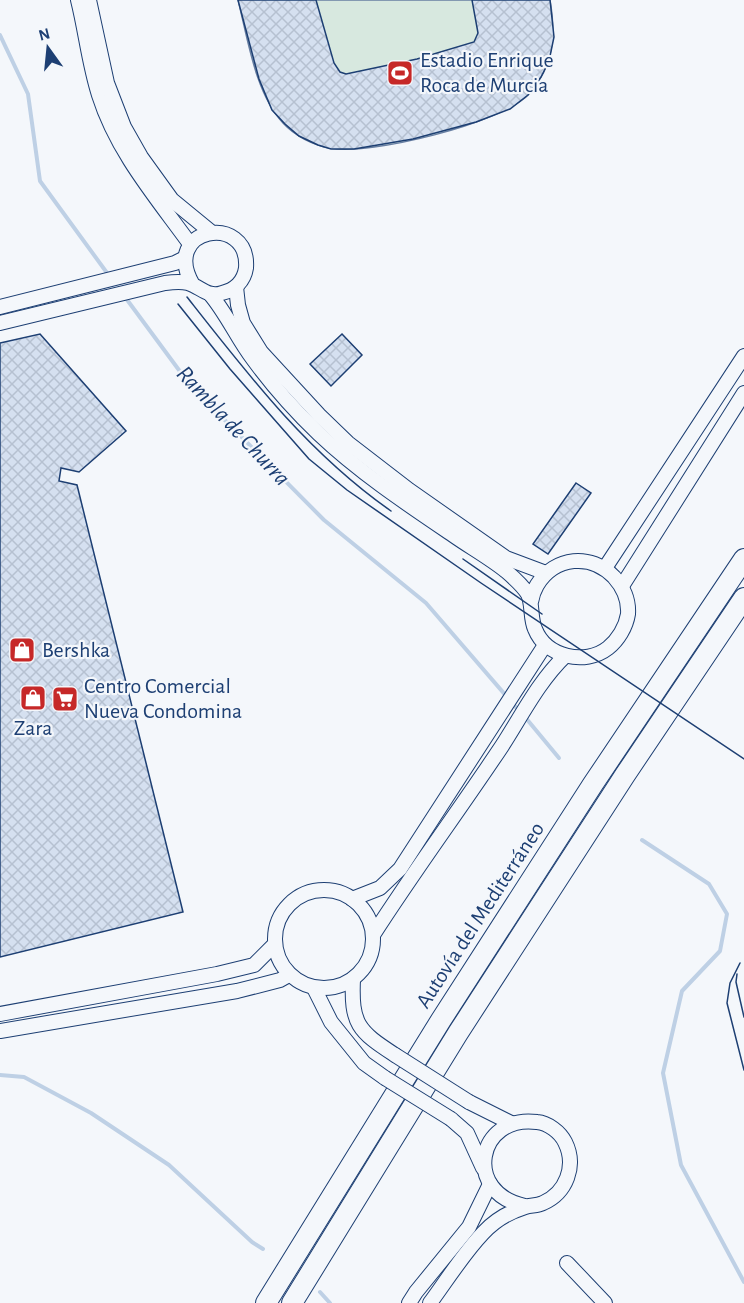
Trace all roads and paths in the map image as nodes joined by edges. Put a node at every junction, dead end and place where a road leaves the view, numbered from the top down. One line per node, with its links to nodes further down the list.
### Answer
1 (78, 0): 4 (street)
2 (89, 0): 3 (street)
3 (211, 232): 4 (street); 7 (street)
4 (190, 244): 5 (street)
5 (184, 258): 6 (street); 9 (street)
6 (193, 285): 8 (street); 10 (street)
7 (236, 287): 8 (street); 15 (street)
8 (210, 294): 18 (street)
9 (0, 307)
10 (0, 323)
11 (744, 356): 14 (street)
12 (744, 393): 16 (street)
13 (744, 559): 33 (highway, Autovía del Mediterráneo)
14 (605, 568): 15 (street); 16 (street)
15 (546, 573): 18 (street)
16 (622, 586): 20 (street)
17 (744, 598): 34 (highway, Autovía del Mediterráneo)
18 (531, 602): 19 (street)
19 (545, 645): 20 (street); 21 (street)
20 (565, 656): 22 (street)
21 (351, 899): 22 (street); 23 (street)
22 (373, 935): 25 (street)
23 (275, 944): 24 (street); 27 (street)
24 (289, 975): 26 (street); 28 (street)
25 (353, 979): 26 (street); 29 (street, bridge)
26 (314, 988): 30 (street, bridge)
27 (0, 1014)
28 (0, 1031)
29 (511, 1124): 30 (street); 31 (street)
30 (487, 1178): 31 (street); 35 (street)
31 (525, 1206): 36 (street)
32 (567, 1263): 37 (street)
33 (266, 1303)
34 (292, 1303)
35 (409, 1303)
36 (430, 1303)
37 (605, 1303)

